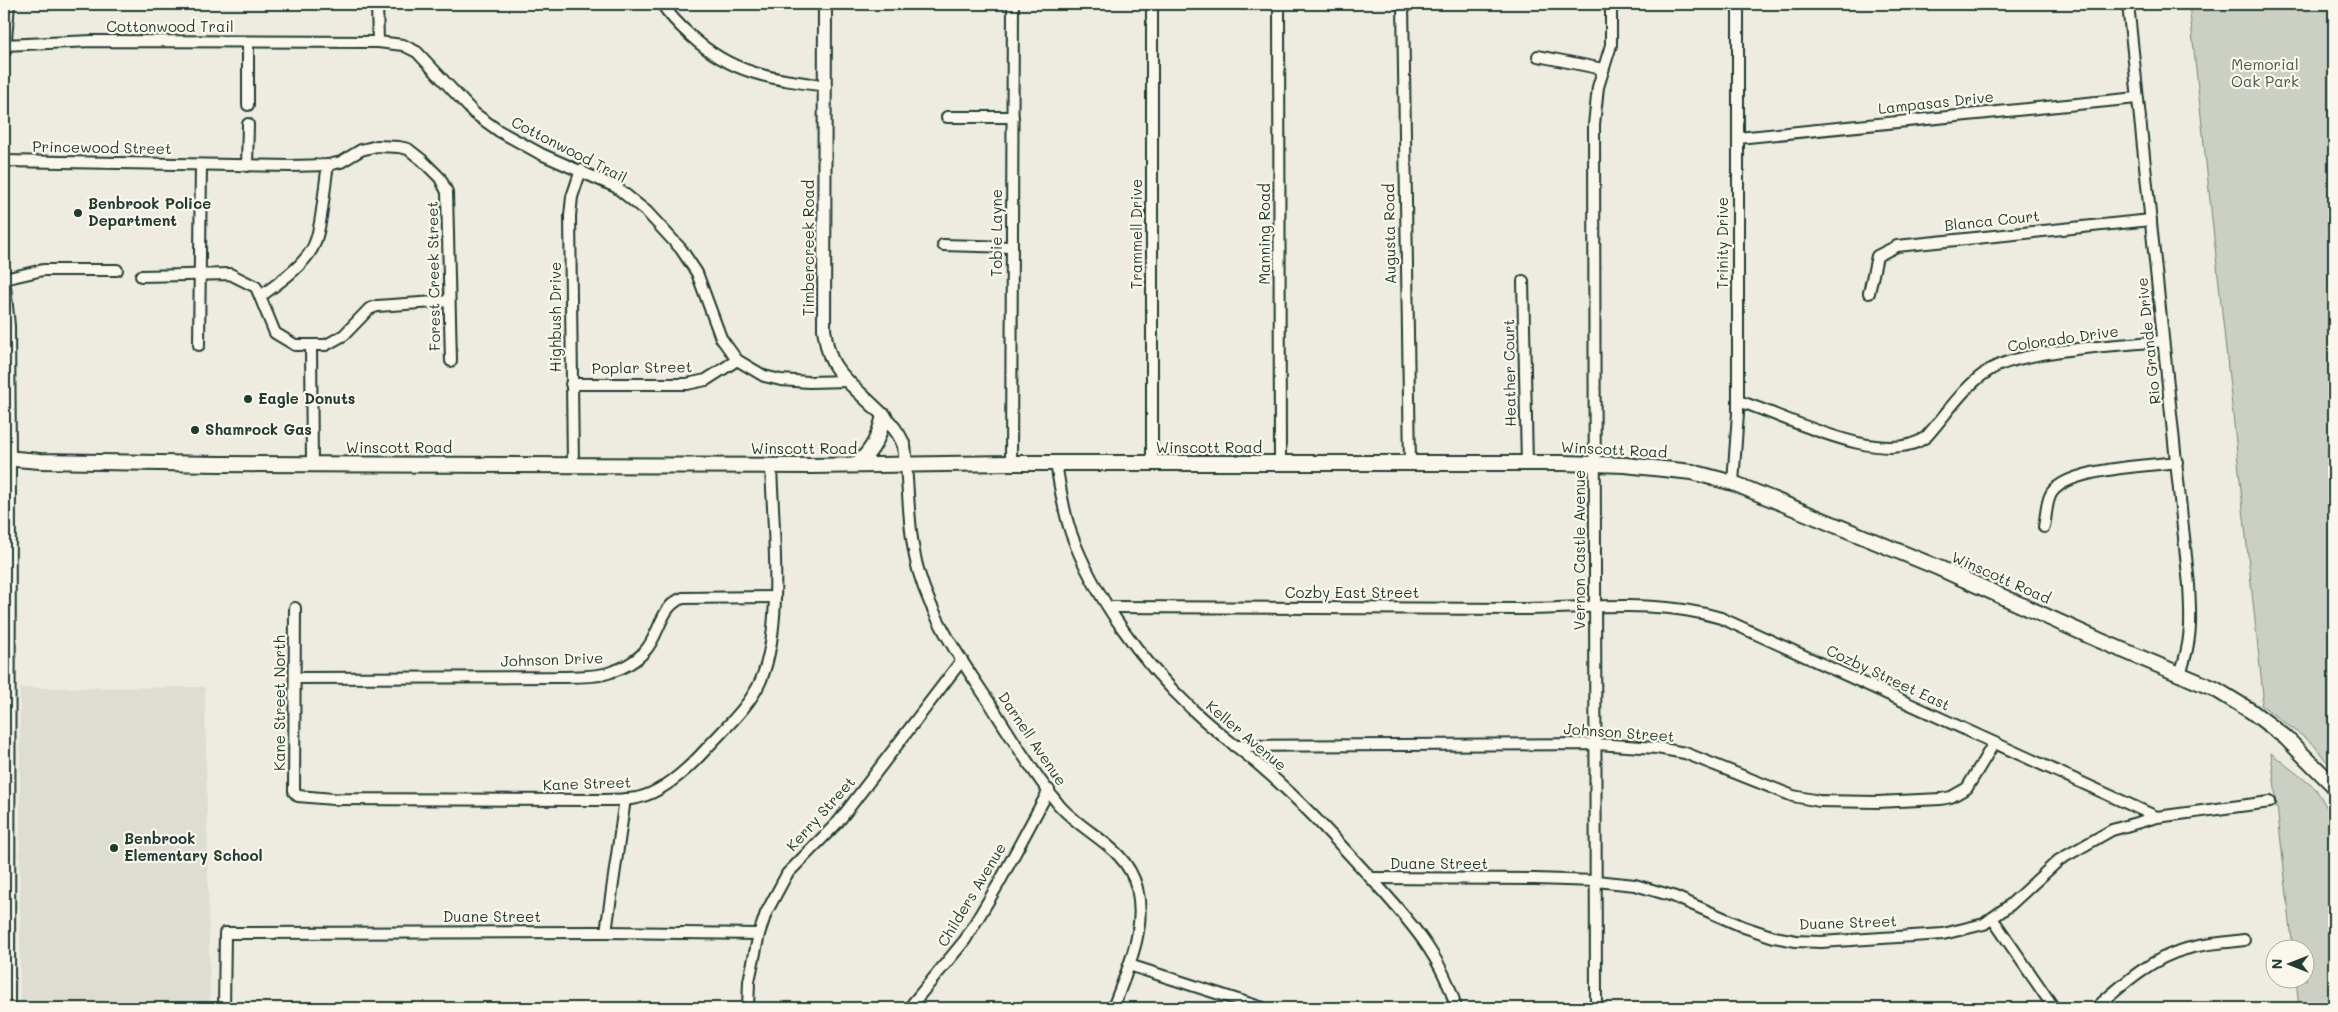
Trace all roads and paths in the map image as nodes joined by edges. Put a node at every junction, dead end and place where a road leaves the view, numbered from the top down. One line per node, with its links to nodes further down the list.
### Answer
1 (8, 4): 14 (street)
2 (376, 4): 12 (street)
3 (662, 4): 17 (street)
4 (825, 4): 17 (street, Timbercreek Road)
5 (1013, 4): 21 (street, Tobie Layne)
6 (1152, 4): 55 (street, Trammell Drive)
7 (1280, 4): 57 (street, Manning Road)
8 (1404, 4): 58 (street, Augusta Road)
9 (1611, 4): 16 (street, Vernon Castle Avenue)
10 (1738, 4): 23 (street, Trinity Drive)
11 (2128, 4): 18 (street, Rio Grande Drive)
12 (378, 42): 13 (street, Cottonwood Trail); 28 (street, Cottonwood Trail)
13 (248, 43): 14 (street, Cottonwood Trail); 19 (street)
14 (4, 48)
15 (1538, 56): 16 (street)
16 (1603, 69): 60 (street, Vernon Castle Avenue)
17 (826, 86): 46 (street, Timbercreek Road)
18 (2137, 98): 23 (street, Lampasas Drive); 29 (street, Rio Grande Drive)
19 (248, 105)
20 (947, 117): 21 (street)
21 (1013, 117): 31 (street, Tobie Layne)
22 (248, 124): 27 (street)
23 (1738, 138): 48 (street, Trinity Drive)
24 (4, 161): 25 (street, Princewood Street)
25 (201, 165): 27 (street, Forest Creek Street); 33 (street)
26 (328, 165): 27 (street, Forest Creek Street); 39 (street); 40 (street, Forest Creek Street)
27 (247, 166)
28 (581, 170): 44 (street, Cottonwood Trail); 47 (street, Highbush Drive)
29 (2151, 220): 38 (street, Blanca Court); 41 (street, Rio Grande Drive)
30 (944, 245): 31 (street)
31 (1012, 247): 53 (street, Tobie Layne)
32 (117, 270): 35 (street)
33 (199, 274): 34 (street); 39 (street); 42 (street)
34 (141, 276)
35 (4, 279)
36 (1523, 281): 59 (street, Heather Court)
37 (4, 286): 50 (street)
38 (1870, 293)
39 (261, 296): 43 (street)
40 (449, 302): 43 (street); 45 (street, Forest Creek Street)
41 (2163, 341): 48 (street, Colorado Drive); 51 (street, Rio Grande Drive)
42 (199, 345)
43 (311, 345): 52 (street)
44 (737, 360): 46 (street, Cottonwood Trail); 47 (street, Poplar Street)
45 (450, 361)
46 (848, 381): 49 (street, Timbercreek Road)
47 (571, 384): 56 (street, Highbush Drive)
48 (1738, 401): 64 (street, Trinity Drive)
49 (884, 416): 61 (main road); 62 (street, Timbercreek Road)
50 (6, 458): 52 (main road, Winscott Road); 89 (street)
51 (2177, 462): 65 (street); 71 (street, Rio Grande Drive)
52 (312, 463): 56 (main road, Winscott Road)
53 (1011, 463): 54 (main road, Winscott Road); 62 (main road, Winscott Road)
54 (1056, 463): 55 (main road, Winscott Road); 68 (street, Keller Avenue)
55 (1152, 463): 57 (main road, Winscott Road)
56 (573, 464): 63 (main road, Winscott Road)
57 (1280, 464): 58 (main road, Winscott Road)
58 (1410, 464): 59 (main road, Winscott Road)
59 (1528, 464): 60 (main road, Winscott Road)
60 (1595, 464): 64 (main road, Winscott Road); 69 (street, Vernon Castle Avenue)
61 (857, 465): 62 (main road, Winscott Road); 63 (main road, Winscott Road)
62 (906, 465): 70 (street, Darnell Avenue)
63 (771, 466): 66 (street, Kane Street)
64 (1733, 483): 71 (main road, Winscott Road)
65 (2044, 527)
66 (774, 597): 72 (street, Johnson Drive); 79 (street, Kane Street)
67 (296, 608): 72 (street, Kane Street North)
68 (1109, 608): 69 (street, Cozby East Street); 75 (street, Keller Avenue)
69 (1596, 608): 73 (street, Cozby Street East); 74 (street, Vernon Castle Avenue)
70 (962, 660): 77 (street, Darnell Avenue); 86 (street, Kerry Street)
71 (2180, 674): 76 (main road, Winscott Road)
72 (296, 678): 78 (street, Kane Street North)
73 (1994, 743): 74 (street, Johnson Street); 81 (street, Cozby Street East)
74 (1596, 744): 75 (street, Johnson Street); 83 (street, Vernon Castle Avenue)
75 (1236, 746): 82 (street, Keller Avenue)
76 (2334, 786)
77 (1048, 790): 88 (street, Darnell Avenue); 92 (street, Childers Avenue)
78 (298, 796): 79 (street, Kane Street)
79 (625, 799): 85 (street)
80 (2270, 802): 81 (street, Duane Street)
81 (2157, 817): 84 (street, Duane Street)
82 (1371, 878): 83 (street, Duane Street); 95 (street, Keller Avenue)
83 (1596, 881): 84 (street, Duane Street); 96 (street, Vernon Castle Avenue)
84 (1992, 918): 97 (street)
85 (606, 932): 86 (street, Duane Street); 90 (street, Duane Street)
86 (759, 934): 91 (street, Kerry Street)
87 (2244, 940): 98 (street)
88 (1129, 965): 93 (street, Darnell Avenue); 94 (street)
89 (8, 1008)
90 (224, 1008)
91 (748, 1008)
92 (909, 1008)
93 (1113, 1008)
94 (1263, 1008)
95 (1456, 1008)
96 (1596, 1008)
97 (2054, 1008)
98 (2096, 1008)

